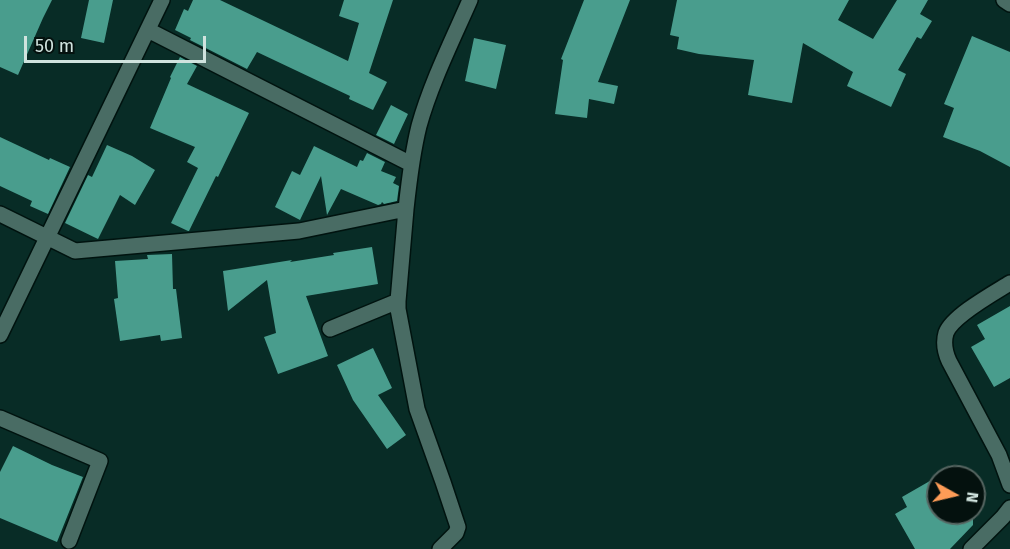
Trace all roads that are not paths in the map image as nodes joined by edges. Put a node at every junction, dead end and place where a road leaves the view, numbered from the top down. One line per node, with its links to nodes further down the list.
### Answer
1 (162, 0): 5 (street)
2 (470, 0): 6 (street)
3 (1004, 0): 4 (street)
4 (1010, 4)
5 (148, 30): 6 (street); 9 (street)
6 (411, 164): 7 (street)
7 (406, 209): 9 (street); 11 (street)
8 (0, 214): 9 (street)
9 (46, 237): 13 (street)
10 (1010, 283): 15 (street)
11 (398, 301): 12 (street); 18 (street)
12 (330, 329)
13 (0, 334)
14 (0, 418): 17 (street)
15 (1010, 485)
16 (1010, 508): 19 (street)
17 (69, 541)
18 (440, 549)
19 (971, 549)

